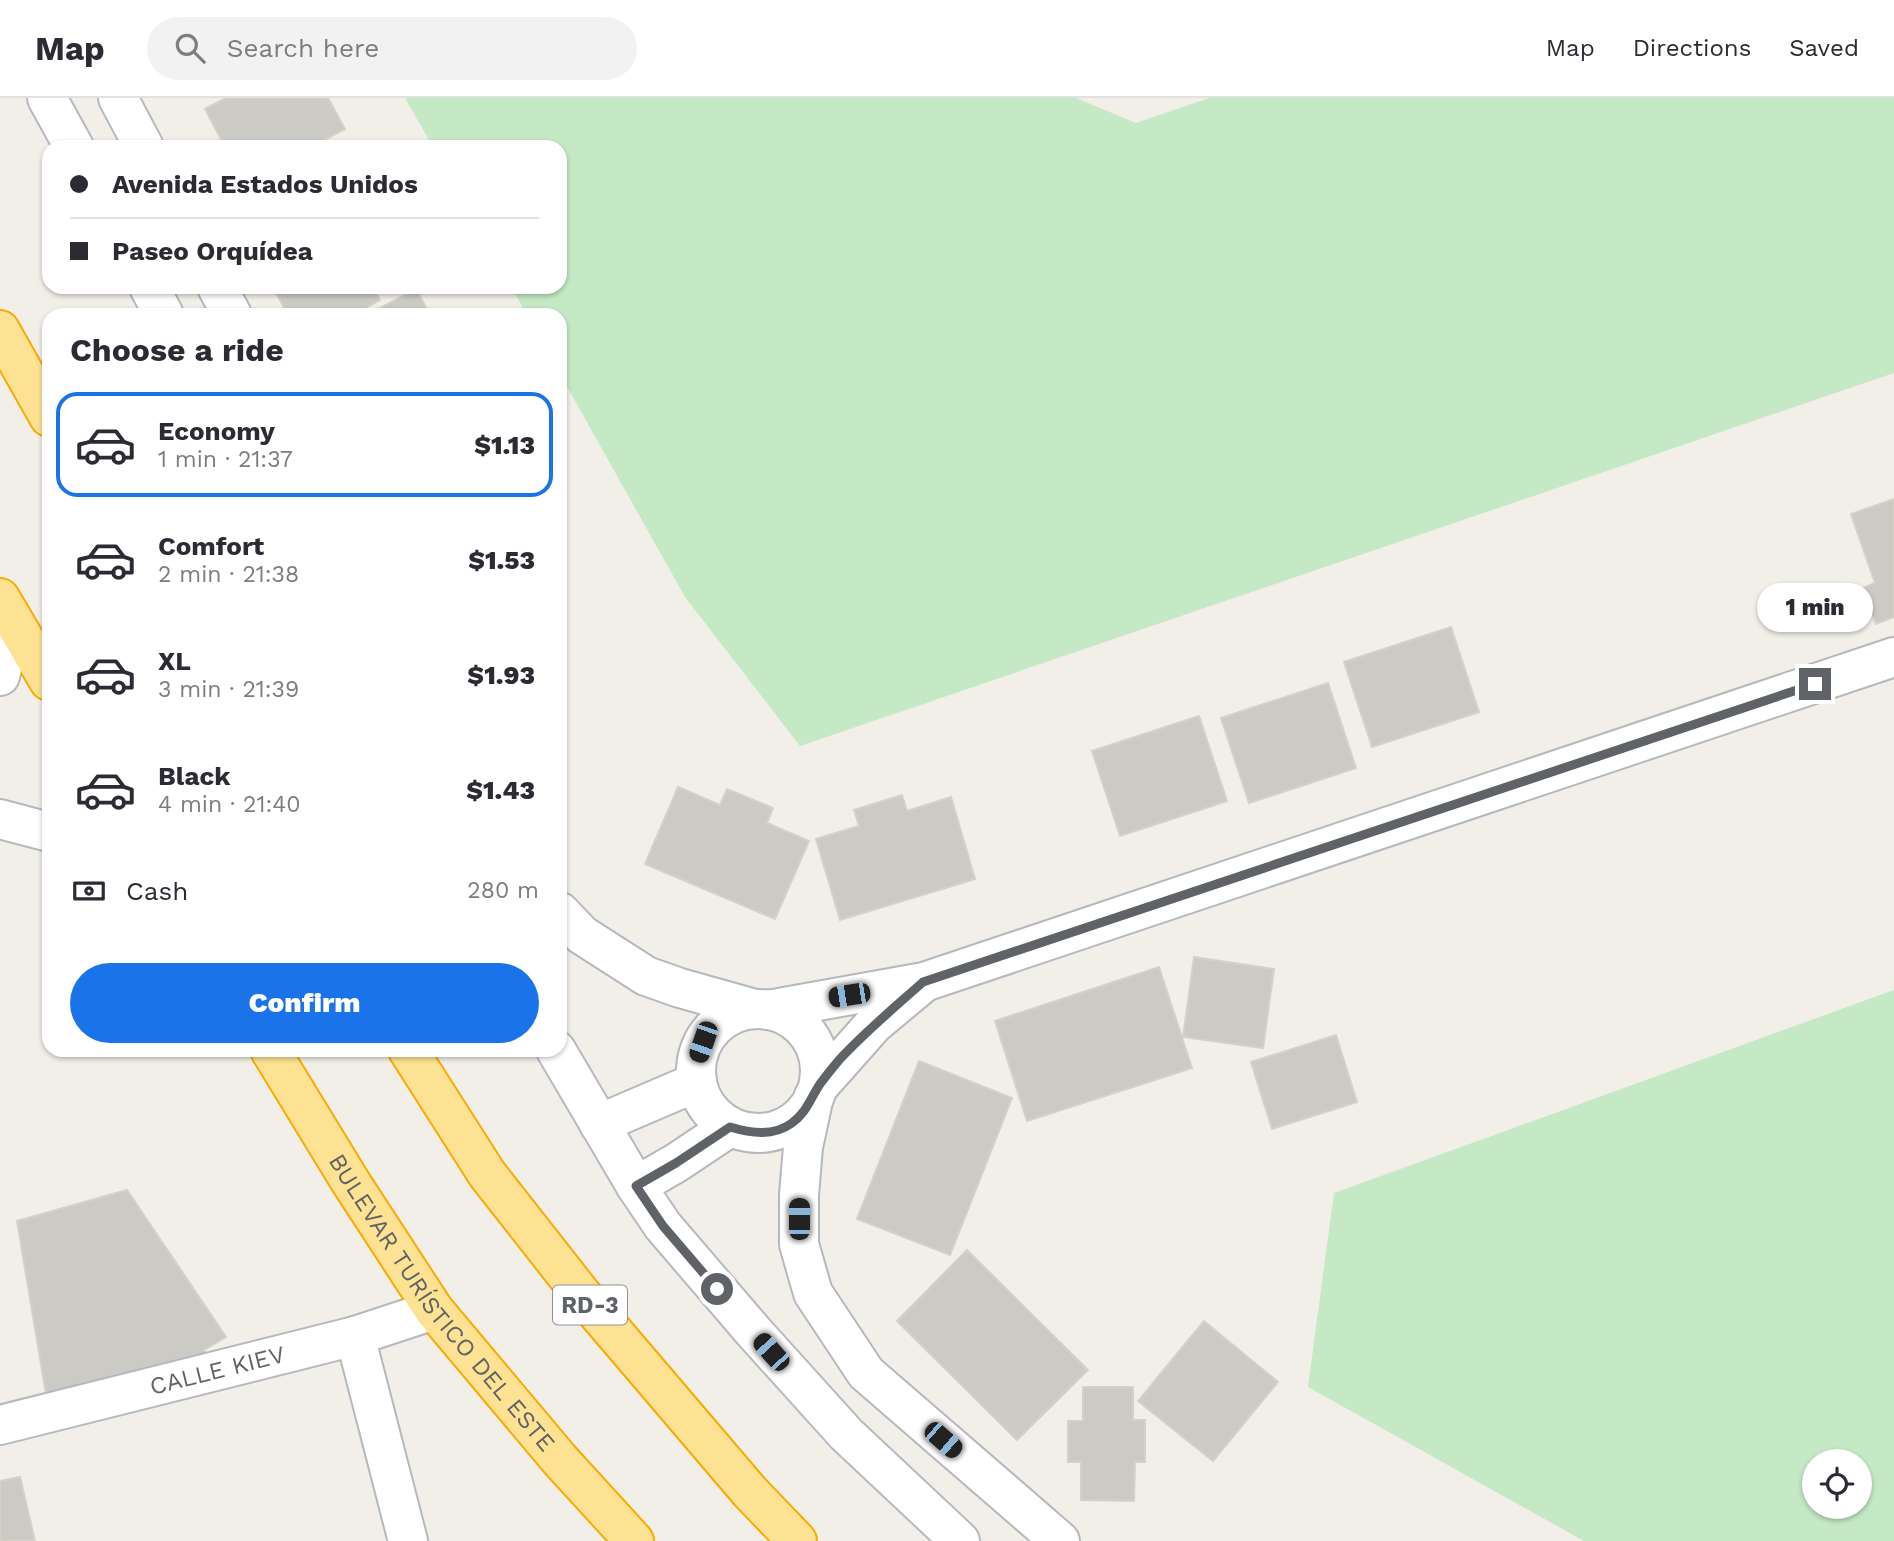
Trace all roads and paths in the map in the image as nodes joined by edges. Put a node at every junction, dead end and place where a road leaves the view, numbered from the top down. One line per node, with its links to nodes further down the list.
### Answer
1 (47, 98): 3 (street)
2 (118, 98): 4 (street)
3 (70, 140)
4 (140, 140)
5 (0, 330): 6 (highway)
6 (42, 405)
7 (7, 610): 9 (highway); 10 (street)
8 (1894, 657): 14 (street)
9 (42, 669)
10 (0, 676)
11 (0, 819): 12 (street)
12 (42, 830)
13 (567, 919): 15 (street)
14 (923, 982): 16 (street); 22 (street)
15 (681, 988): 16 (street); 17 (street)
16 (761, 1009): 17 (street); 22 (street)
17 (703, 1042): 21 (street)
18 (274, 1057): 28 (highway, BULEVAR TURÍSTICO DEL ESTE)
19 (412, 1057): 33 (highway, RD-3)
20 (560, 1057): 23 (street)
21 (697, 1082): 23 (street); 24 (street)
22 (817, 1091): 25 (street); 27 (street)
23 (599, 1124): 26 (street)
24 (730, 1127): 25 (street); 26 (street)
25 (767, 1133): 27 (street)
26 (636, 1186): 34 (street)
27 (799, 1195): 35 (street)
28 (434, 1310): 29 (street, CALLE KIEV); 32 (highway, BULEVAR TURÍSTICO DEL ESTE)
29 (355, 1336): 30 (street, CALLE KIEV); 31 (street)
30 (0, 1425)
31 (408, 1541)
32 (634, 1541)
33 (797, 1541)
34 (960, 1541)
35 (1060, 1541)

